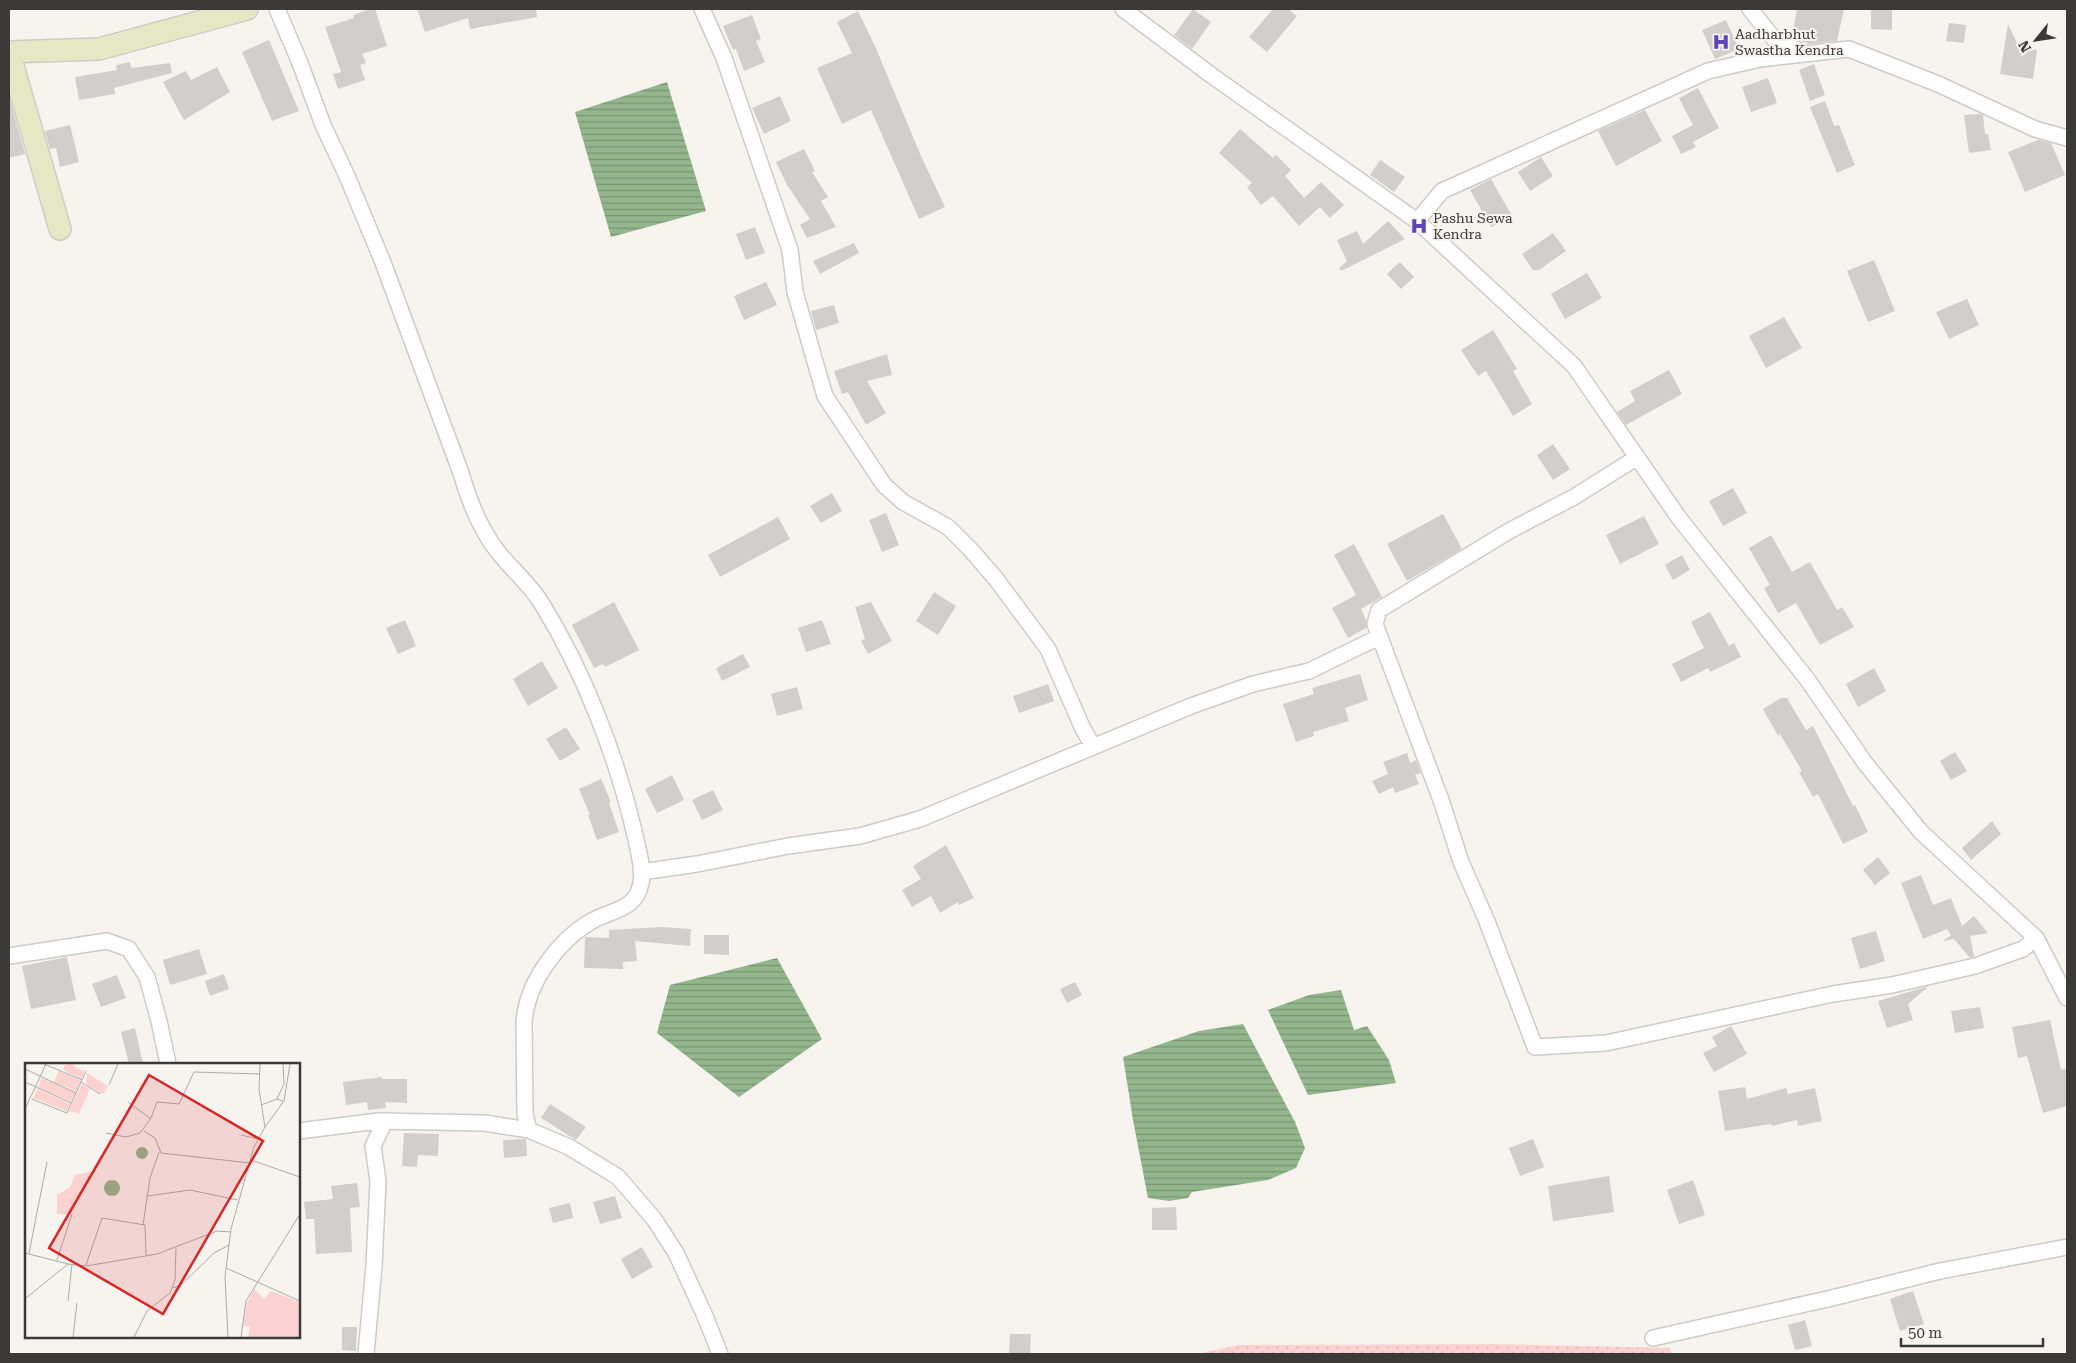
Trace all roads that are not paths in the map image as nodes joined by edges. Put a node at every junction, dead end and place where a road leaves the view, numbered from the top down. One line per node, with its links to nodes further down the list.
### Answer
1 (277, 9): 14 (street)
2 (702, 9): 13 (street)
3 (1123, 9): 9 (street)
4 (1750, 9): 7 (street)
5 (238, 10): 6 (street)
6 (9, 52): 10 (street)
7 (1805, 54): 8 (street); 9 (street)
8 (2067, 138)
9 (1417, 221): 11 (street)
10 (60, 229)
11 (1636, 458): 12 (street); 15 (street)
12 (1379, 637): 13 (street); 15 (street)
13 (1093, 746): 14 (street)
14 (641, 872): 20 (street)
15 (2036, 938): 17 (street)
16 (9, 956): 18 (street)
17 (2067, 998)
18 (168, 1063)
19 (384, 1121): 20 (street); 21 (street); 24 (street)
20 (529, 1130): 25 (street)
21 (300, 1131)
22 (2067, 1247): 23 (street)
23 (1653, 1338)
24 (366, 1354)
25 (720, 1354)

